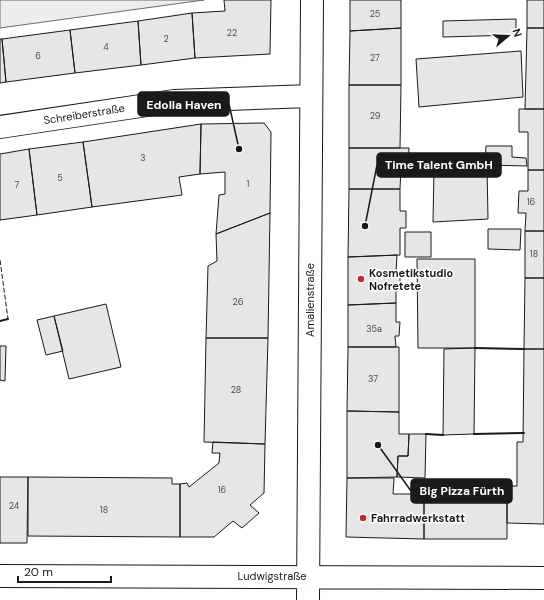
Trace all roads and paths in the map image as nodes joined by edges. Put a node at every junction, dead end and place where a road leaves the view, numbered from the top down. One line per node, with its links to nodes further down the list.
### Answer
1 (312, 0): 2 (street, Amalienstraße)
2 (311, 96): 3 (street, Schreiberstraße); 5 (street, Amalienstraße)
3 (0, 127)
4 (0, 576): 5 (street, Ludwigstraße)
5 (308, 576): 6 (street, Ludwigstraße); 7 (street, Amalienstraße)
6 (544, 578)
7 (308, 600)

